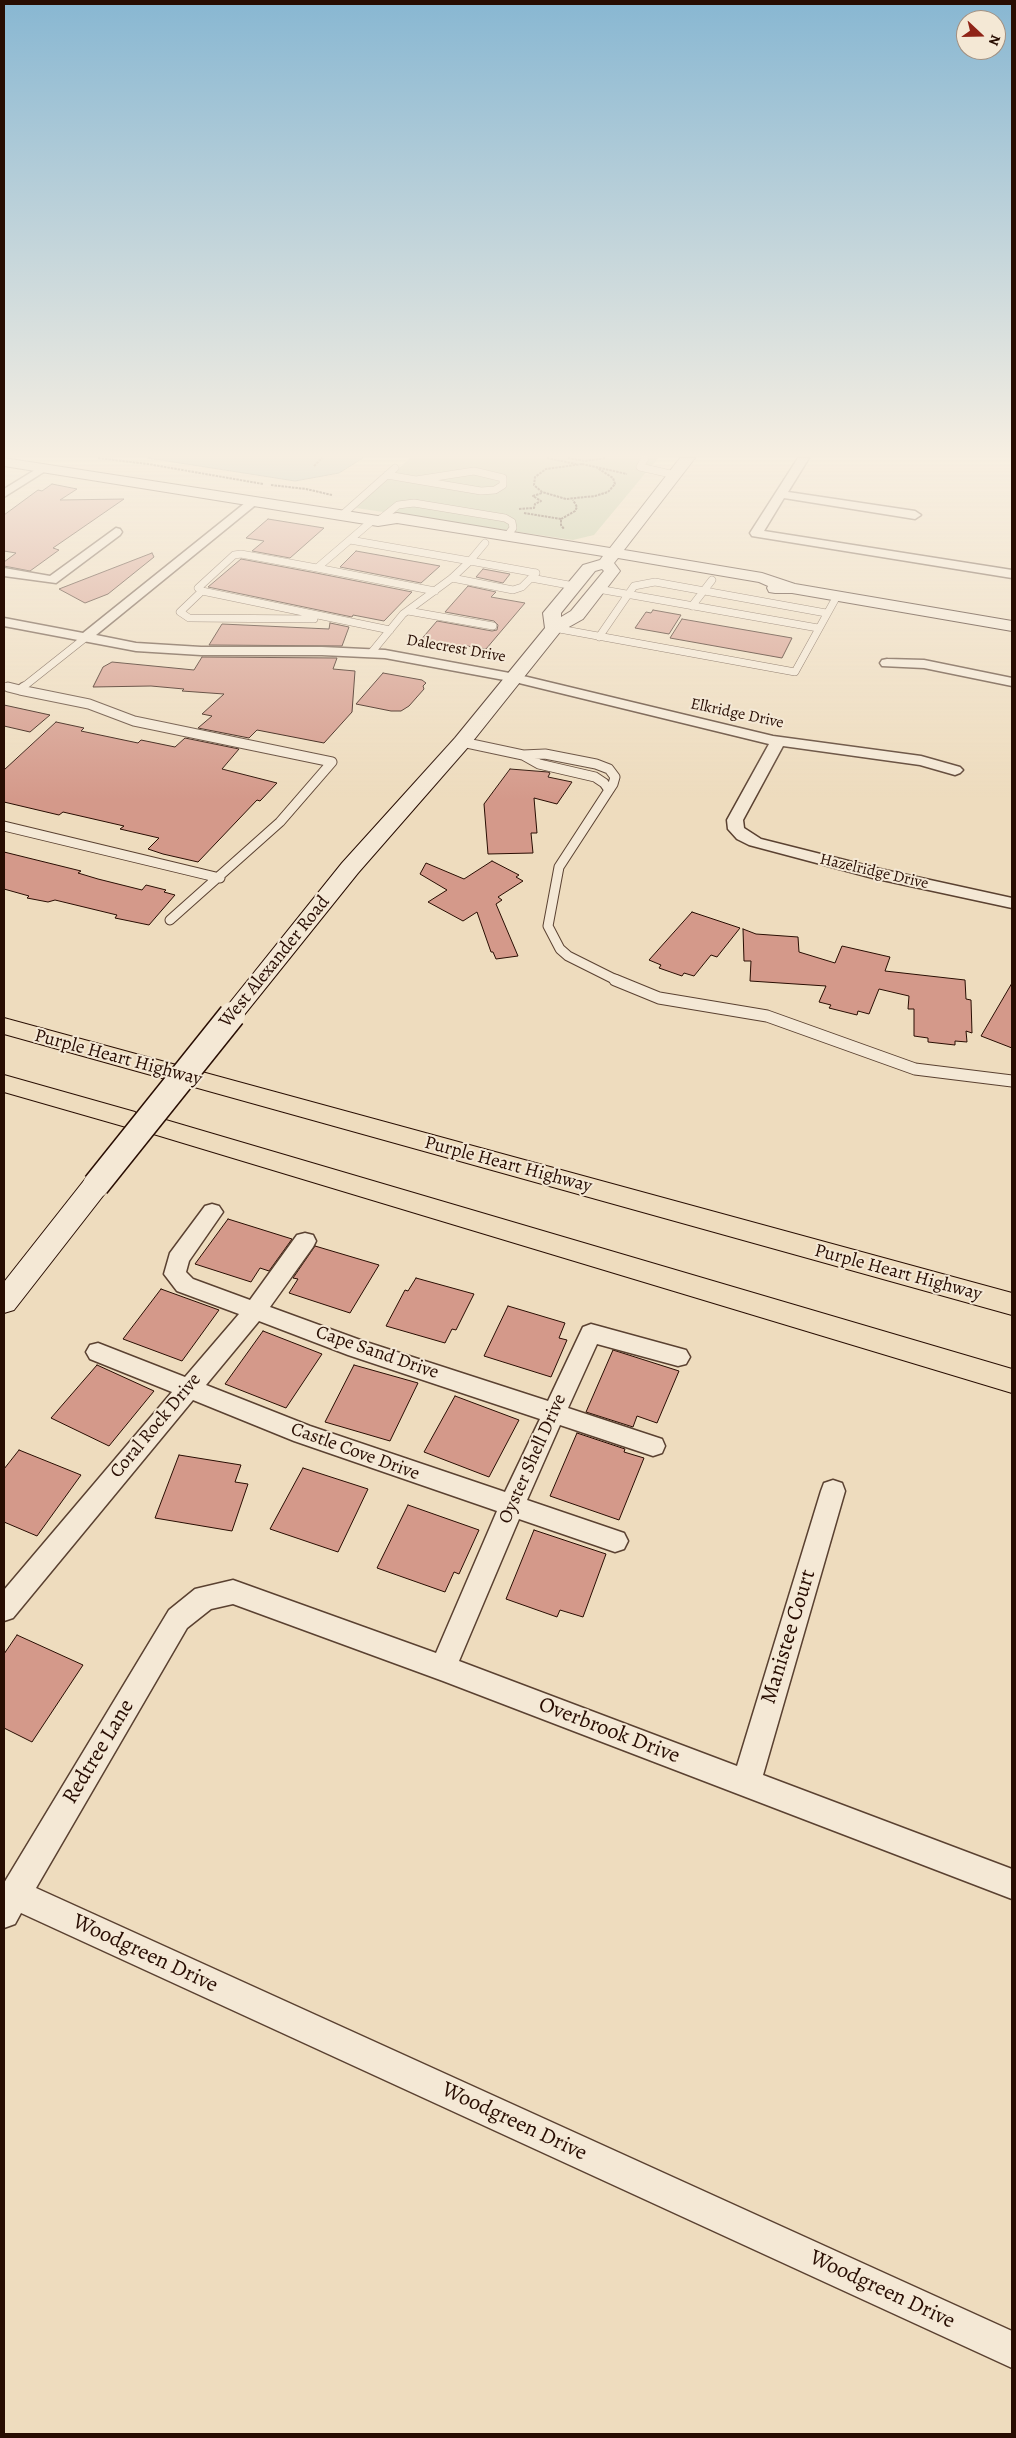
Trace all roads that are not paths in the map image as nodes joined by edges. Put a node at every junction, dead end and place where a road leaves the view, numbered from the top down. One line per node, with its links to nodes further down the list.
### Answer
1 (4, 572): 2 (street)
2 (63, 572)
3 (167, 572): 35 (street)
4 (216, 572): 20 (lane)
5 (337, 572): 21 (lane)
6 (459, 572): 14 (lane)
7 (529, 572): 15 (lane)
8 (586, 572): 17 (main road, West Alexander Road)
9 (611, 572): 19 (main road, West Alexander Road)
10 (660, 572): 16 (main road)
11 (715, 572): 18 (main road)
12 (998, 572): 13 (street)
13 (1012, 574)
14 (452, 578): 15 (lane); 21 (lane)
15 (531, 578): 17 (lane)
16 (708, 585): 18 (main road); 22 (lane); 24 (lane); 26 (lane)
17 (574, 586): 31 (main road, West Alexander Road)
18 (792, 588): 23 (main road)
19 (598, 589): 22 (lane); 31 (main road, West Alexander Road)
20 (202, 591): 27 (lane); 27 (lane)
21 (435, 591): 25 (lane)
22 (628, 595): 24 (lane); 34 (lane)
23 (837, 596): 26 (lane); 30 (main road)
24 (692, 606): 32 (lane)
25 (408, 611): 29 (lane); 33 (lane)
26 (826, 613): 32 (lane)
27 (342, 619): 33 (lane)
28 (4, 622): 35 (street, Dalecrest Drive)
29 (493, 626)
30 (1012, 626)
31 (554, 628): 34 (lane); 38 (main road, West Alexander Road)
32 (818, 628): 34 (lane)
33 (390, 630): 36 (lane)
34 (599, 637)
35 (85, 638): 36 (street, Dalecrest Drive); 41 (lane)
36 (370, 653): 38 (street, Dalecrest Drive)
37 (887, 663): 39 (street)
38 (515, 678): 42 (street, Elkridge Drive); 43 (main road, West Alexander Road)
39 (1012, 682)
40 (4, 686): 41 (lane)
41 (20, 690): 50 (lane)
42 (778, 741): 46 (street, Elkridge Drive); 51 (street, Hazelridge Drive)
43 (462, 742): 44 (lane); 62 (main road, West Alexander Road, bridge)
44 (523, 755): 45 (lane); 47 (lane)
45 (577, 760): 47 (lane); 48 (lane)
46 (955, 770)
47 (570, 771): 48 (lane)
48 (609, 790): 54 (lane)
49 (4, 826): 50 (lane)
50 (220, 878): 52 (lane)
51 (1012, 903)
52 (170, 920)
53 (4, 1026): 60 (highway, Purple Heart Highway)
54 (1012, 1081)
55 (4, 1083): 56 (highway)
56 (126, 1118)
57 (159, 1127): 67 (highway)
58 (212, 1212): 64 (street, Cape Sand Drive)
59 (304, 1241): 64 (street, Coral Rock Drive)
60 (975, 1294): 61 (highway); 63 (highway, Purple Heart Highway)
61 (1012, 1297)
62 (4, 1302)
63 (1012, 1304)
64 (256, 1309): 68 (street, Coral Rock Drive); 69 (street, Cape Sand Drive)
65 (98, 1352): 68 (street, Castle Cove Drive)
66 (678, 1357): 69 (street, Oyster Shell Drive)
67 (1012, 1381)
68 (187, 1389): 72 (street, Castle Cove Drive); 75 (street, Coral Rock Drive)
69 (553, 1413): 70 (street, Cape Sand Drive); 72 (street, Oyster Shell Drive)
70 (653, 1446)
71 (833, 1491): 77 (street, Manistee Court)
72 (511, 1507): 73 (street, Castle Cove Drive); 76 (street, Oyster Shell Drive)
73 (615, 1541)
74 (204, 1598): 76 (street, Overbrook Drive); 79 (street, Redtree Lane)
75 (4, 1609)
76 (443, 1668): 77 (street, Overbrook Drive)
77 (746, 1783): 78 (street, Overbrook Drive)
78 (1012, 1884)
79 (9, 1904): 80 (street, Woodgreen Drive)
80 (1012, 2350)

